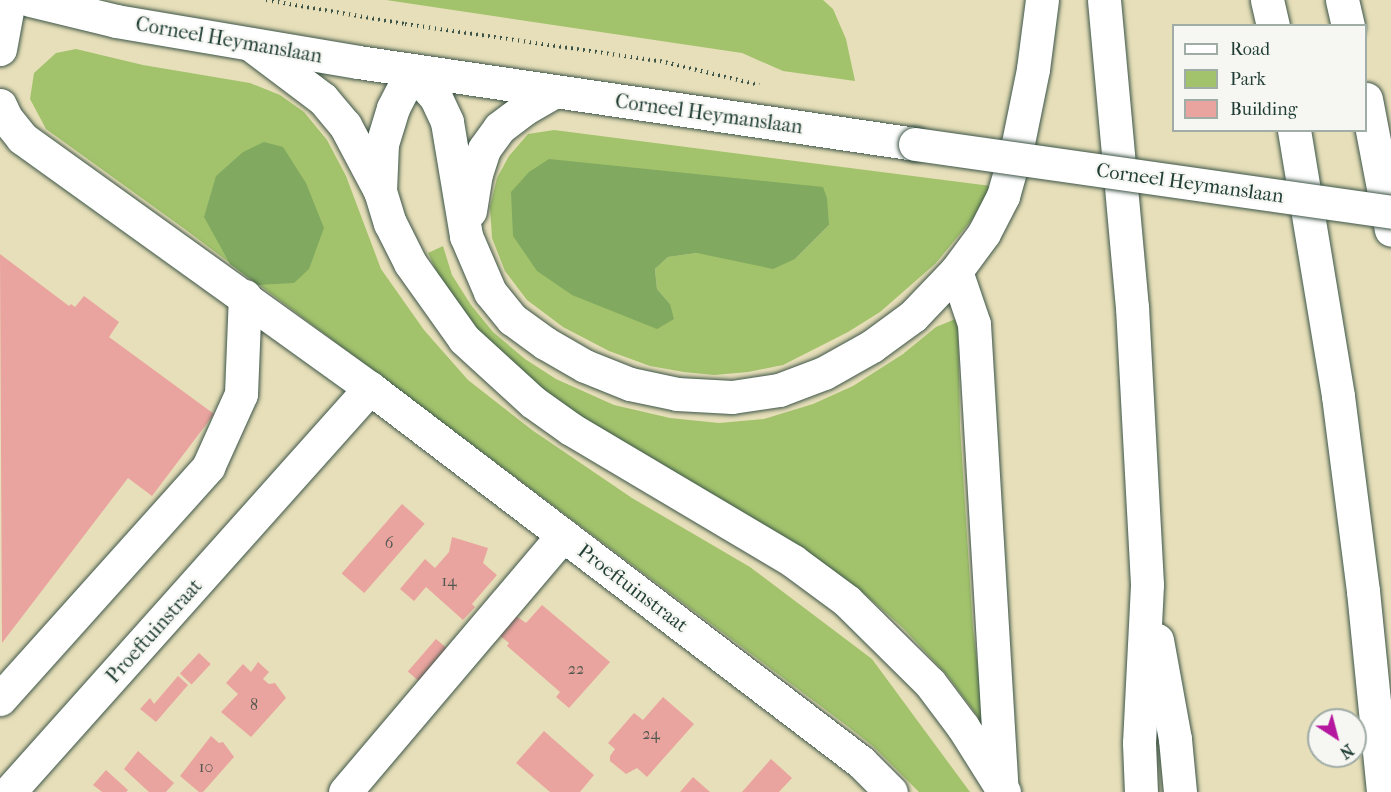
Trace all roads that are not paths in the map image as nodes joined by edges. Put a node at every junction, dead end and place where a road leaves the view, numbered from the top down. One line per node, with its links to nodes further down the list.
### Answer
1 (9, 0): 10 (main road)
2 (30, 0): 9 (main road, Corneel Heymanslaan)
3 (1042, 0): 20 (main road)
4 (1104, 0): 24 (main road)
5 (1268, 0): 7 (main road)
6 (1342, 0): 8 (main road)
7 (1273, 24)
8 (1348, 24)
9 (250, 44): 11 (main road, Corneel Heymanslaan); 16 (main road)
10 (0, 49)
11 (412, 71): 12 (main road, Corneel Heymanslaan); 16 (main road); 19 (main road)
12 (554, 92): 17 (main road, Corneel Heymanslaan, bridge); 19 (main road)
13 (0, 105): 21 (main road, Proeftuinstraat)
14 (1367, 109): 18 (main road)
15 (1294, 132): 32 (main road)
16 (380, 191): 26 (main road)
17 (1391, 212)
18 (1391, 230)
19 (466, 236): 20 (main road)
20 (956, 271): 26 (main road)
21 (245, 296): 22 (main road, Proeftuinstraat); 25 (main road)
22 (370, 388): 23 (main road, Proeftuinstraat); 27 (main road, Proeftuinstraat)
23 (563, 535): 28 (main road); 29 (main road, Proeftuinstraat)
24 (1147, 585): 30 (main road); 31 (main road)
25 (0, 699)
26 (1002, 788)
27 (9, 792)
28 (345, 792)
29 (891, 792)
30 (1141, 792)
31 (1180, 792)
32 (1383, 792)

